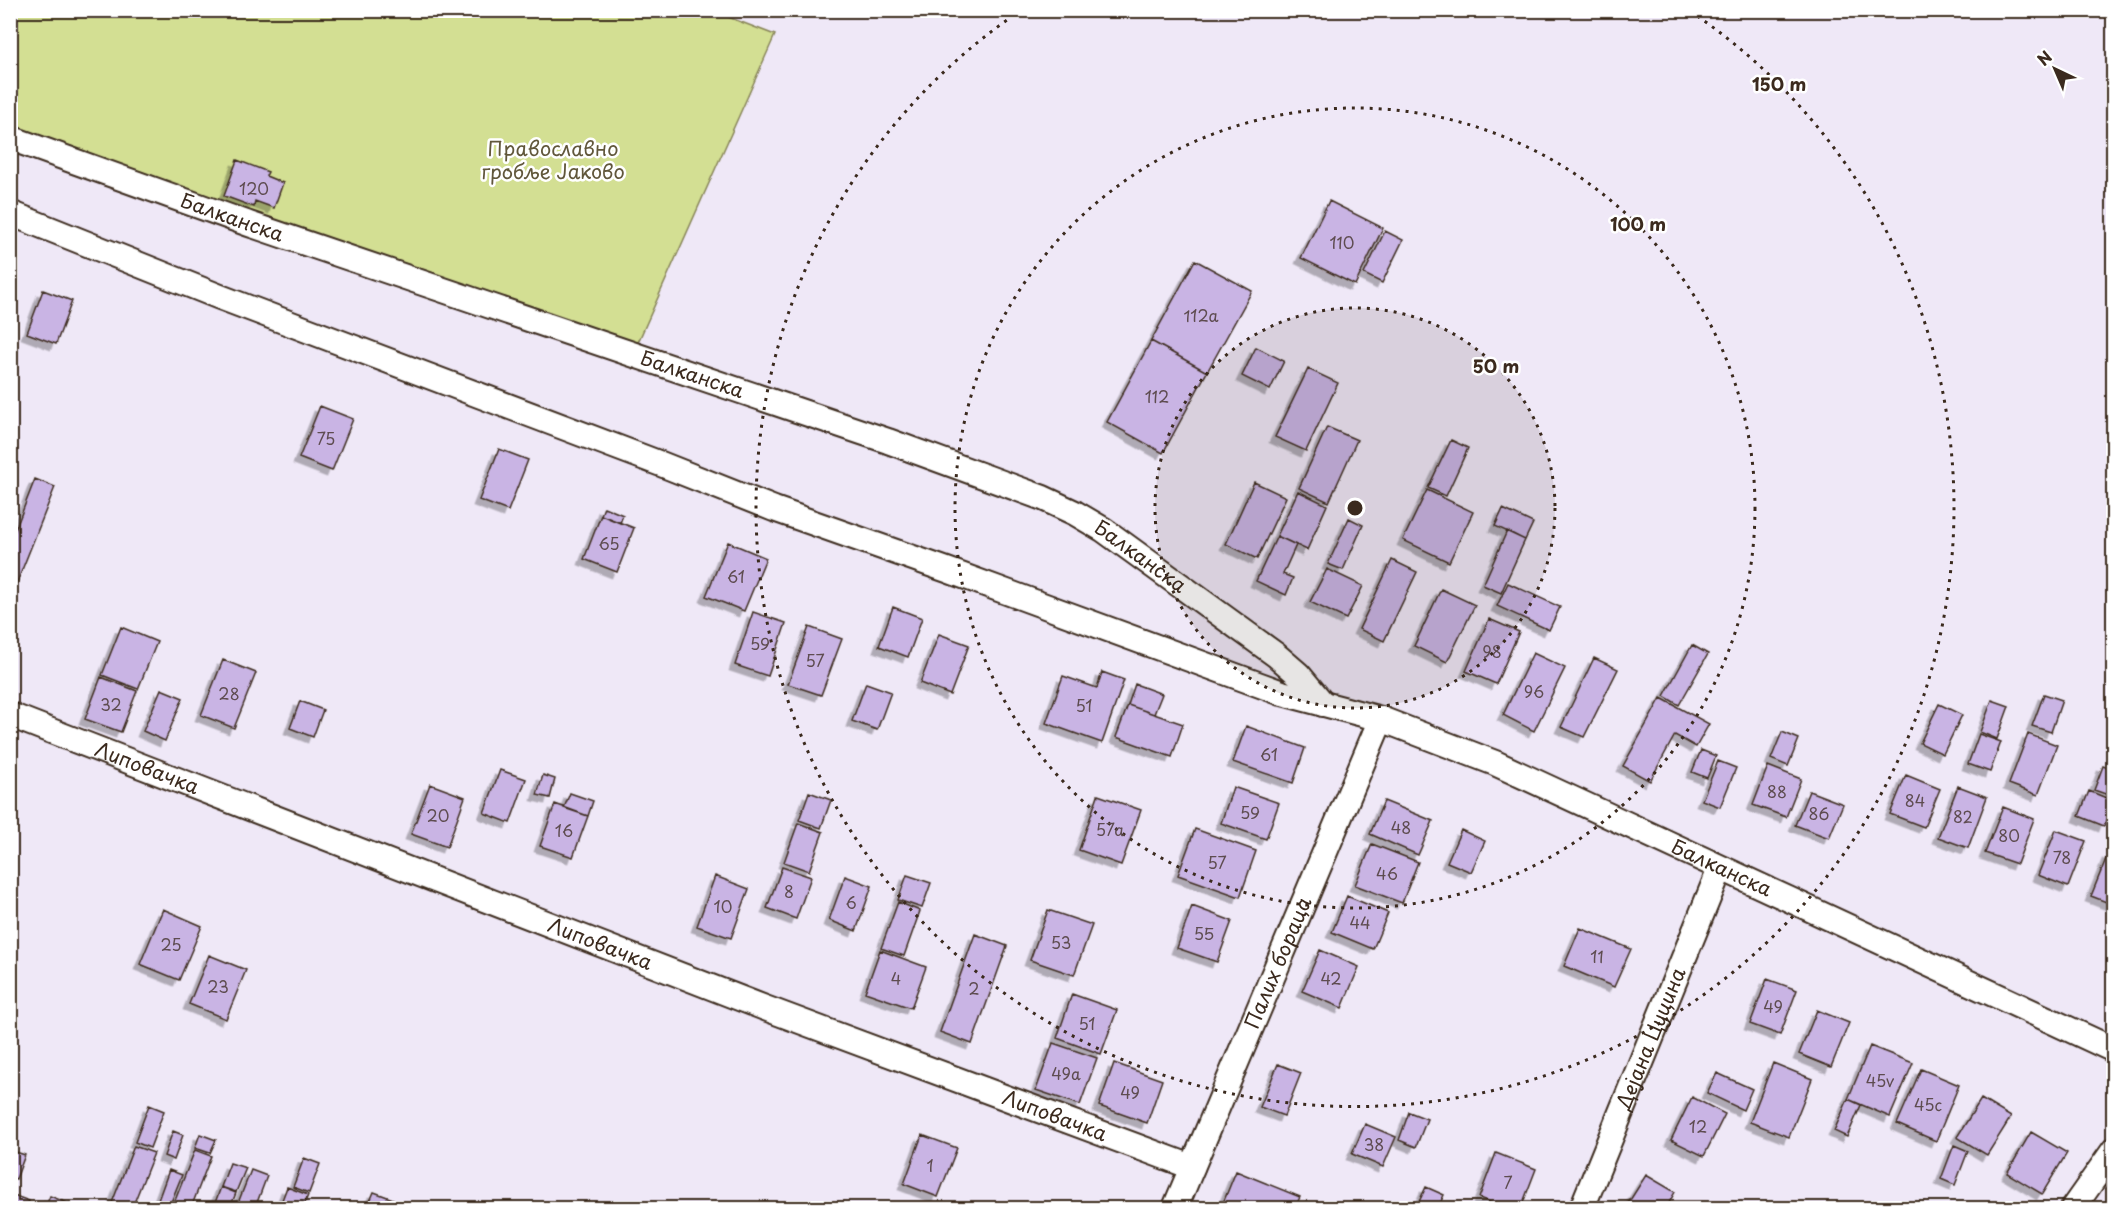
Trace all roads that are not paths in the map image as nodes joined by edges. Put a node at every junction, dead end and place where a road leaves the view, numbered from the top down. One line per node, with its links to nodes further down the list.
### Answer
1 (10, 138): 3 (street, Балканска)
2 (10, 213): 3 (street, Балканска)
3 (1323, 704): 5 (street, Балканска)
4 (10, 715): 9 (street, Липовачка)
5 (1381, 718): 6 (street, Балканска); 9 (street, Палих бораца)
6 (1720, 869): 7 (street, Балканска); 11 (street, Дејана Цуцина)
7 (2114, 1050)
8 (2114, 1150): 12 (street)
9 (1192, 1167): 10 (street, Палих бораца)
10 (1175, 1209)
11 (1582, 1209)
12 (2073, 1209)

